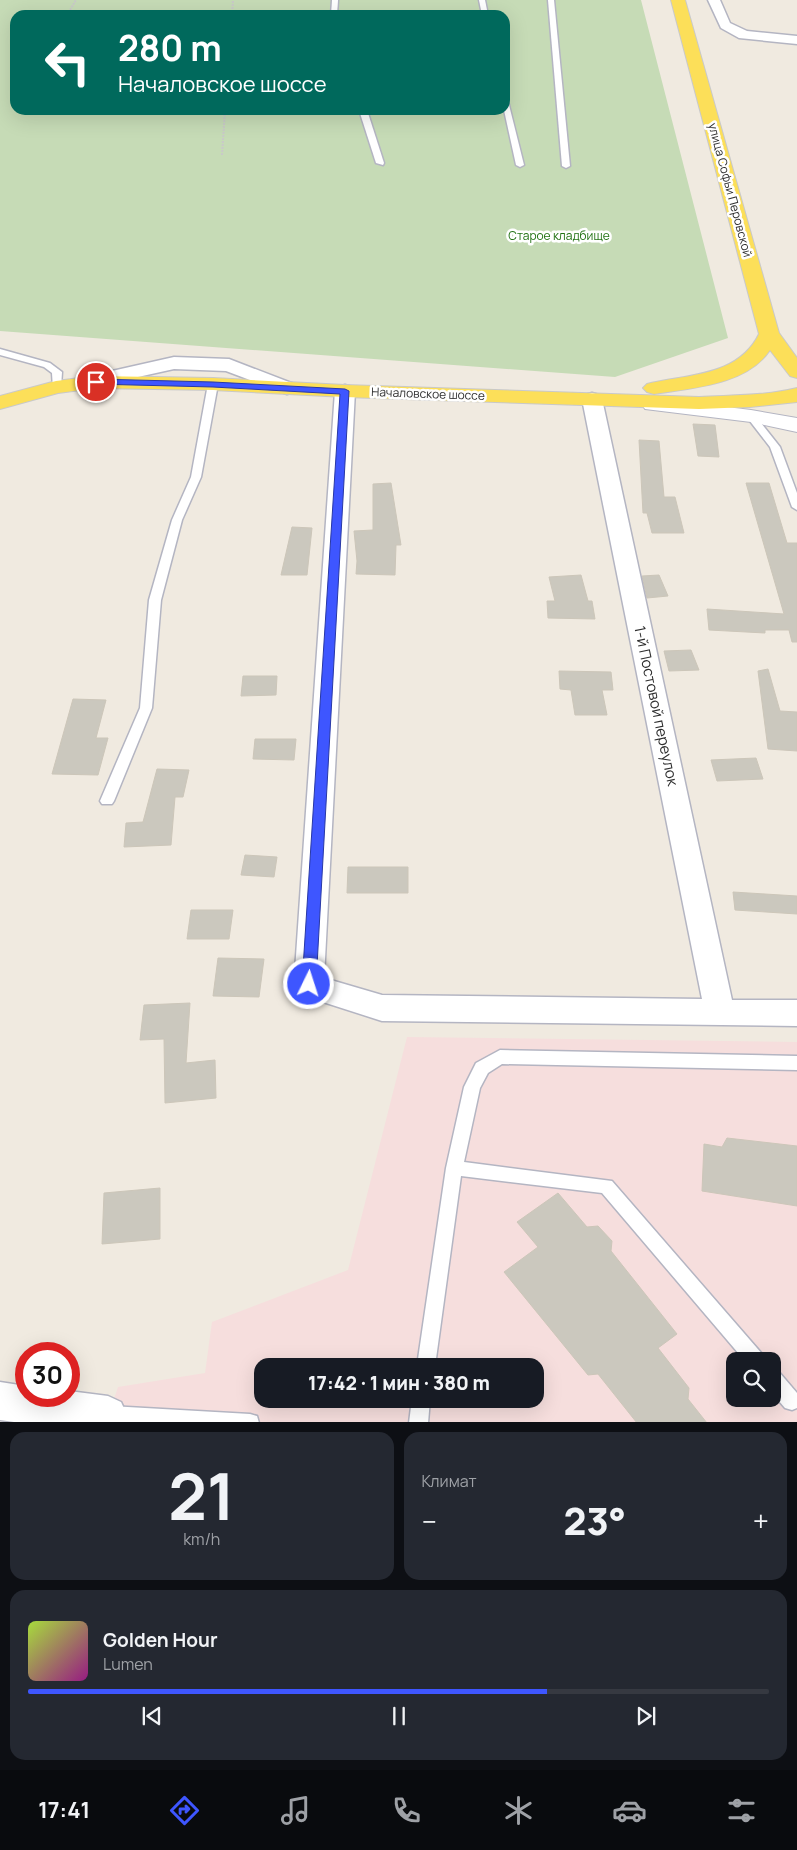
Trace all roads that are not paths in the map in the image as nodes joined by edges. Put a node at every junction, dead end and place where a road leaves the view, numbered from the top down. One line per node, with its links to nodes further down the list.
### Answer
1 (551, 0): 9 (lane)
2 (678, 0): 10 (main road, улица Софьи Перовской)
3 (714, 0): 4 (street)
4 (797, 40)
5 (366, 115): 7 (lane)
6 (508, 115): 8 (lane)
7 (380, 163)
8 (520, 164)
9 (566, 166)
10 (769, 334): 12 (main road, улица Софьи Перовской); 19 (main road)
11 (0, 352): 14 (lane)
12 (797, 372)
13 (213, 384): 14 (main road, Началовское шоссе); 16 (main road, Началовское шоссе); 24 (lane)
14 (64, 386): 16 (street); 20 (main road, Началовское шоссе)
15 (797, 387): 19 (main road)
16 (287, 388): 17 (main road, Началовское шоссе)
17 (345, 391): 19 (main road, Началовское шоссе); 25 (street)
18 (797, 394): 19 (main road, Началовское шоссе)
19 (601, 399): 21 (main road); 25 (street, 1-й Постовой переулок)
20 (0, 403)
21 (752, 416): 22 (main road); 23 (lane)
22 (797, 425)
23 (797, 507)
24 (107, 800)
25 (720, 1013): 26 (street)
26 (797, 1013)
27 (765, 1062): 28 (lane); 29 (lane); 30 (lane)
28 (797, 1063)
29 (797, 1070)
30 (454, 1168): 31 (lane); 32 (lane)
31 (749, 1352)
32 (427, 1358)
33 (781, 1389): 35 (lane)
34 (0, 1401): 37 (street)
35 (792, 1401)
36 (420, 1408): 39 (lane)
37 (108, 1415): 38 (lane)
38 (250, 1422)
39 (418, 1422)

